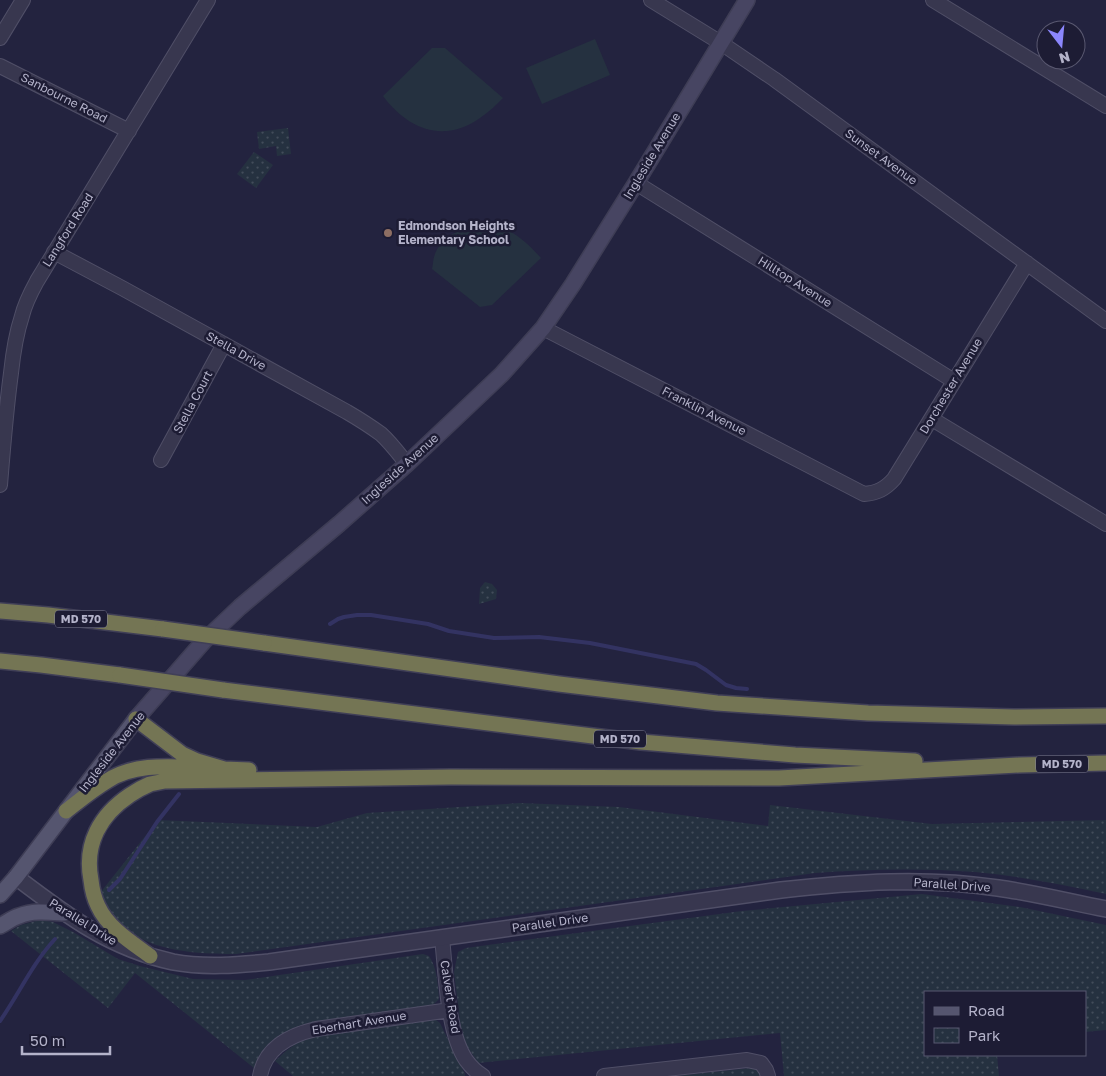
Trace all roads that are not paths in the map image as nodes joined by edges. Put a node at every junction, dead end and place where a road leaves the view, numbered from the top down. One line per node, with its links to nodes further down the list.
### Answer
1 (23, 0): 6 (street)
2 (208, 0): 10 (street, Langford Road)
3 (651, 0): 7 (street, Sunset Avenue)
4 (747, 0): 7 (main road, Ingleside Avenue)
5 (933, 0): 9 (street)
6 (0, 38)
7 (721, 42): 11 (main road, Ingleside Avenue); 13 (street, Sunset Avenue)
8 (0, 66): 10 (street, Sanbourne Road)
9 (1106, 106)
10 (129, 130): 12 (street, Langford Road)
11 (636, 183): 15 (main road, Ingleside Avenue); 17 (street, Hilltop Avenue)
12 (54, 252): 16 (street, Stella Drive); 21 (street, Langford Road)
13 (1027, 262): 14 (street, Sunset Avenue); 17 (street, Dorchester Avenue)
14 (1106, 321)
15 (543, 328): 20 (main road, Ingleside Avenue); 22 (street, Franklin Avenue)
16 (224, 344): 19 (street, Stella Court); 20 (street, Stella Drive)
17 (954, 381): 18 (street, Dorchester Avenue)
18 (932, 419): 22 (street, Dorchester Avenue); 23 (street)
19 (161, 460)
20 (407, 464): 27 (main road, Ingleside Avenue)
21 (0, 485)
22 (864, 494)
23 (1106, 524)
24 (0, 611): 26 (highway, MD 570, bridge)
25 (0, 662): 29 (highway, MD 570, bridge)
26 (1106, 716)
27 (136, 719): 30 (highway); 32 (main road, Ingleside Avenue)
28 (1106, 763): 29 (highway, MD 570)
29 (1018, 765): 31 (highway)
30 (224, 769): 31 (highway); 32 (highway)
31 (451, 777): 39 (highway)
32 (66, 811): 33 (main road, Ingleside Avenue)
33 (16, 876): 34 (main road, Ingleside Avenue); 36 (street, Parallel Drive)
34 (0, 895)
35 (1106, 909): 38 (street, Parallel Drive)
36 (64, 914): 37 (main road); 39 (street, Parallel Drive)
37 (0, 926)
38 (442, 938): 39 (street, Parallel Drive); 40 (street, Calvert Road)
39 (150, 956)
40 (450, 1010): 41 (street, Eberhart Avenue); 42 (street, Calvert Road)
41 (260, 1076)
42 (483, 1076)
43 (604, 1076): 44 (street)
44 (768, 1076)

